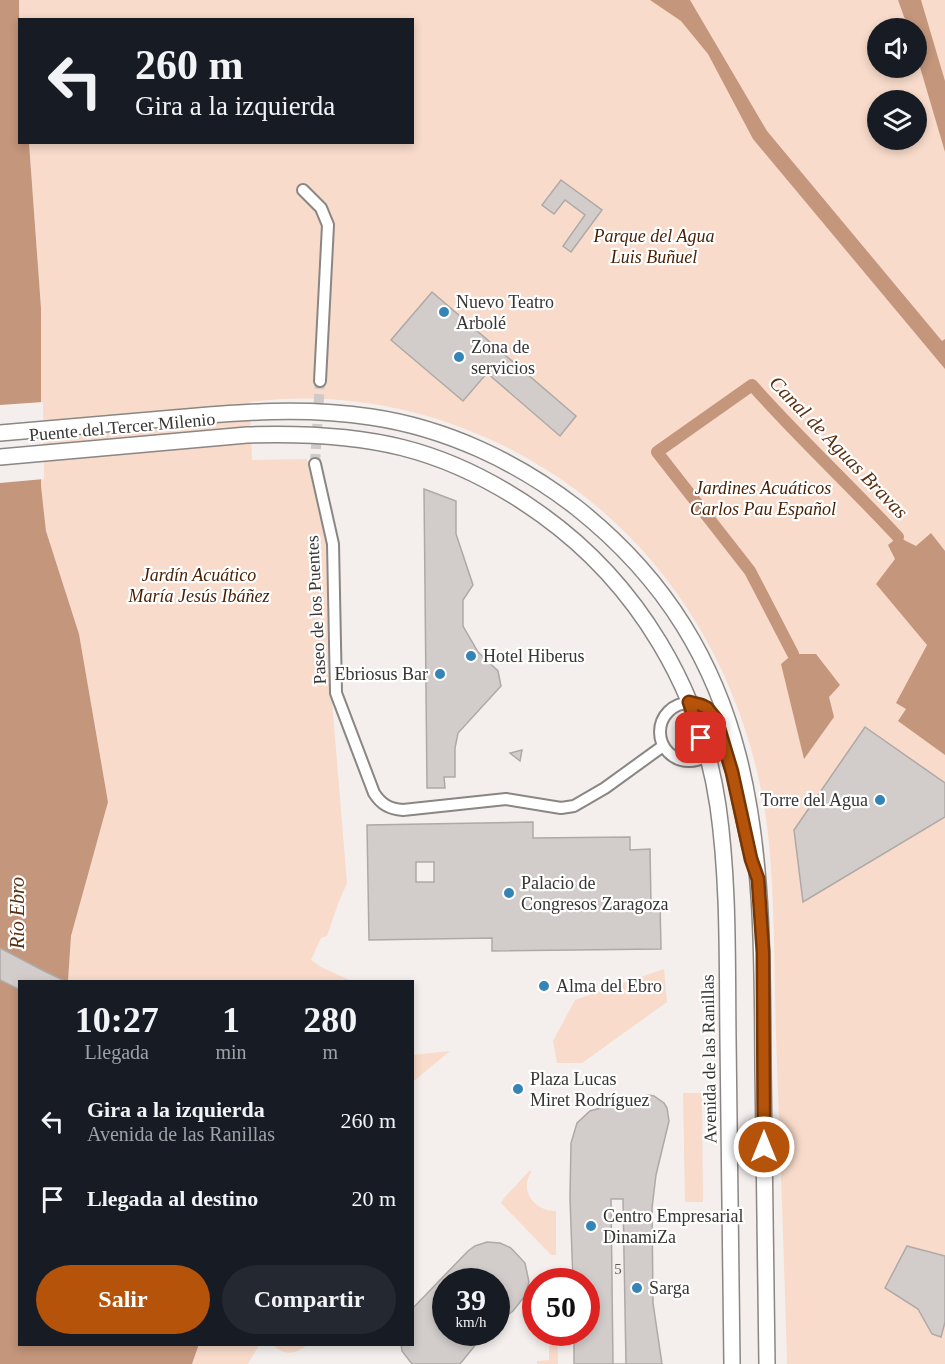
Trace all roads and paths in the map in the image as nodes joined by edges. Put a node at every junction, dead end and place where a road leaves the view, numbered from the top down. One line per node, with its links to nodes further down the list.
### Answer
1 (303, 190): 2 (street)
2 (320, 381)
3 (246, 412): 4 (main road, Puente del Tercer Milenio); 9 (main road, Avenida de las Ranillas)
4 (0, 433)
5 (247, 435): 6 (main road, Puente del Tercer Milenio); 8 (main road, Avenida de las Ranillas)
6 (0, 457)
7 (315, 464): 10 (street, Paseo de los Puentes)
8 (689, 702): 9 (main road, Avenida de las Ranillas); 9 (street, Avenida de las Ranillas); 10 (street)
9 (718, 736): 10 (street); 11 (street, Avenida de las Ranillas); 11 (main road, Avenida de las Ranillas); 12 (main road, Avenida de las Ranillas)
10 (663, 746)
11 (758, 879): 13 (main road, Avenida de las Ranillas)
12 (732, 1364)
13 (767, 1364)

